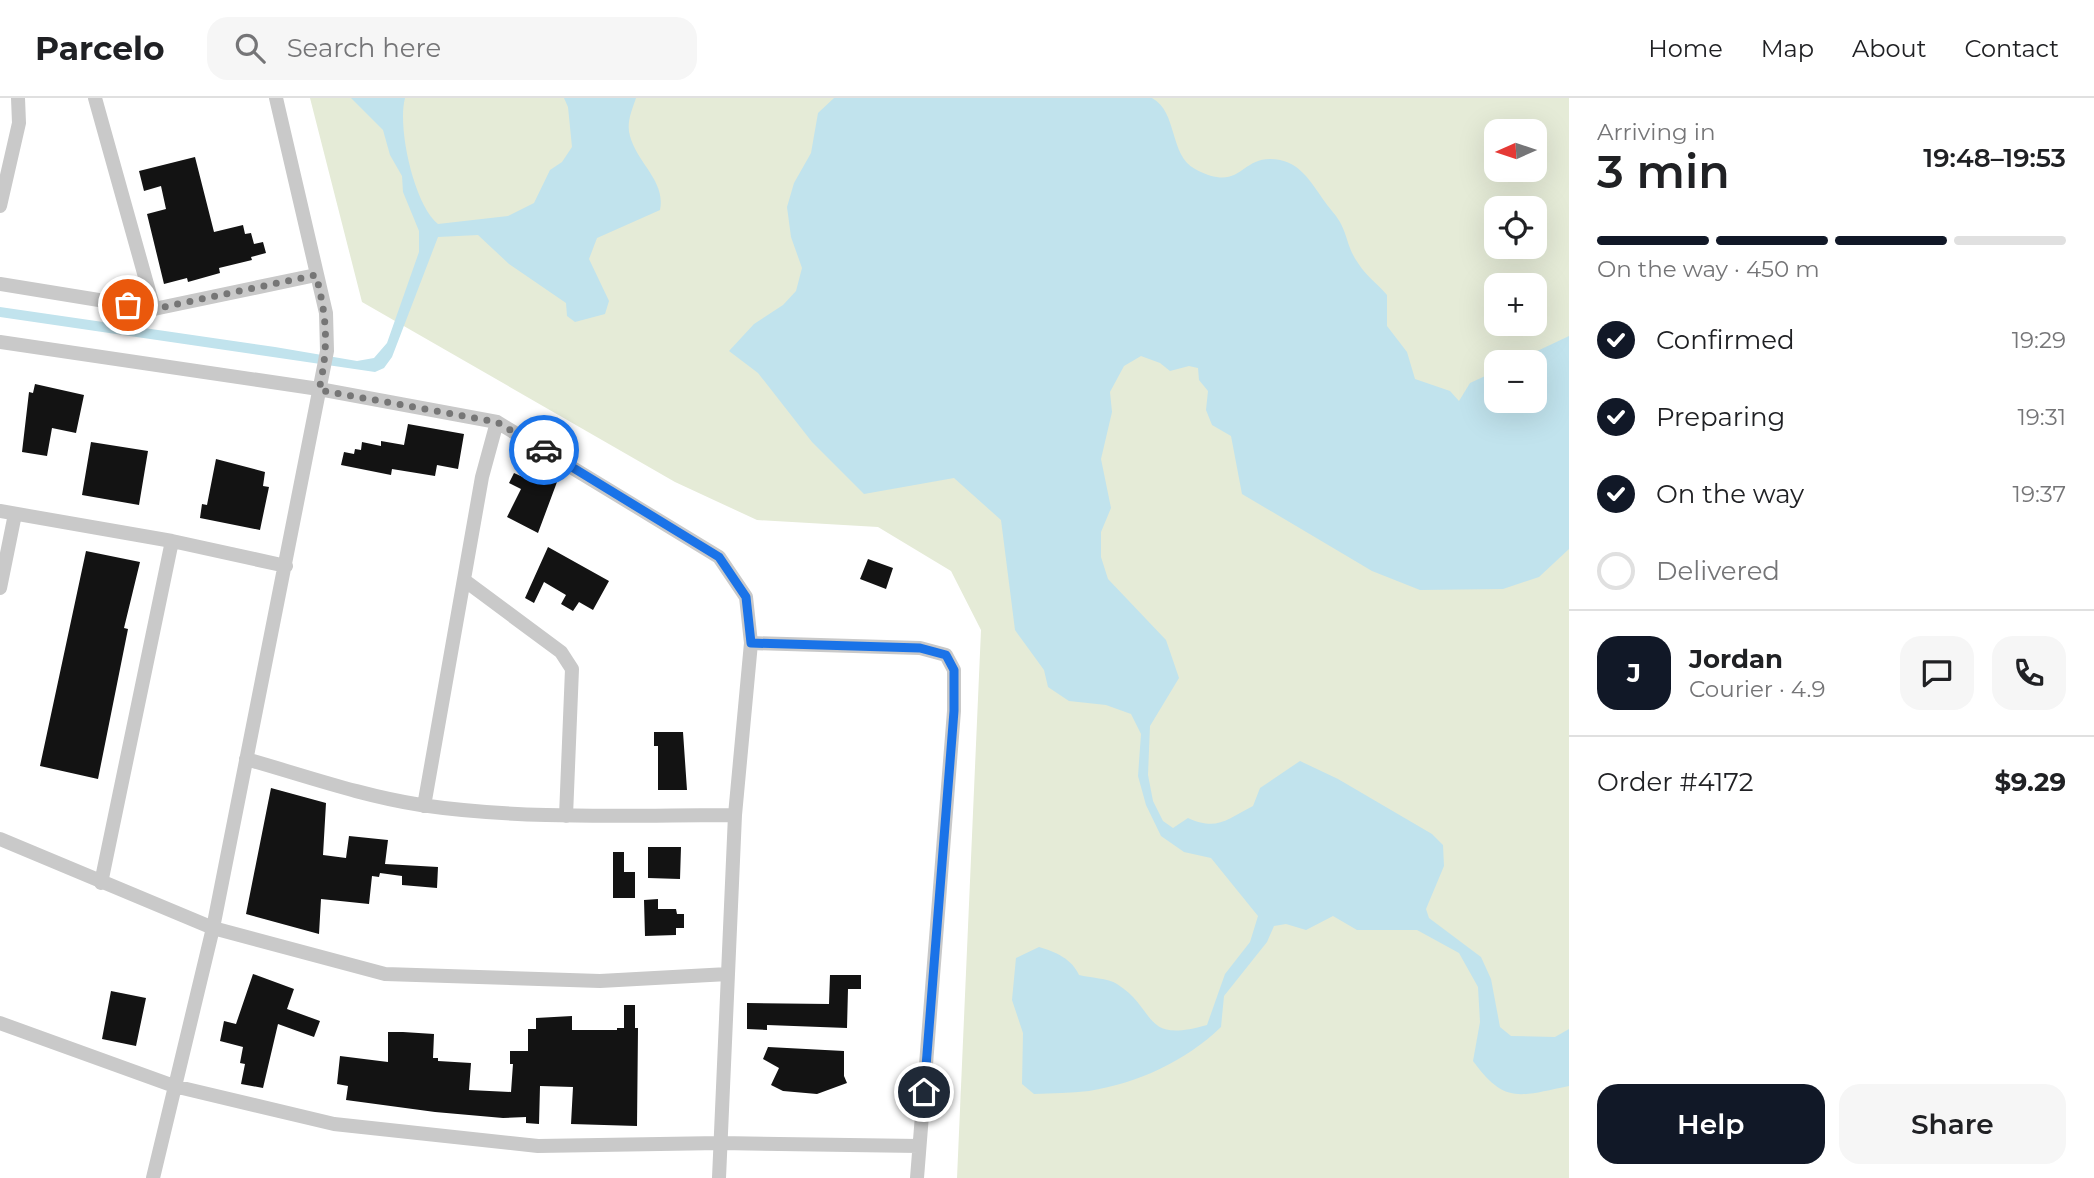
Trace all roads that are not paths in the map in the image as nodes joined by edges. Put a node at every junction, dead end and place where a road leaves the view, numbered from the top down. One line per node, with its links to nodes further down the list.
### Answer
1 (18, 98): 4 (street)
2 (94, 98): 7 (street)
3 (276, 98): 5 (street)
4 (0, 206)
5 (316, 275): 7 (street); 9 (street)
6 (0, 284): 7 (street)
7 (154, 309)
8 (0, 342): 9 (street)
9 (319, 390): 10 (street); 14 (street)
10 (497, 422): 15 (street); 17 (street)
11 (0, 511): 12 (street)
12 (15, 514): 13 (street); 16 (street)
13 (172, 541): 14 (street); 23 (street)
14 (286, 566): 18 (street)
15 (464, 580): 19 (street); 21 (street)
16 (0, 588)
17 (751, 643): 20 (street); 29 (street)
18 (246, 760): 19 (street); 24 (street)
19 (424, 806): 21 (street)
20 (735, 815): 21 (street); 25 (street)
21 (566, 816)
22 (0, 839): 23 (street)
23 (101, 883): 24 (street)
24 (213, 928): 25 (street); 27 (street)
25 (728, 974): 28 (street)
26 (0, 1023): 27 (street)
27 (174, 1086): 28 (street); 30 (street)
28 (720, 1143): 29 (street); 31 (street)
29 (919, 1146): 32 (street)
30 (153, 1178)
31 (719, 1178)
32 (917, 1178)

